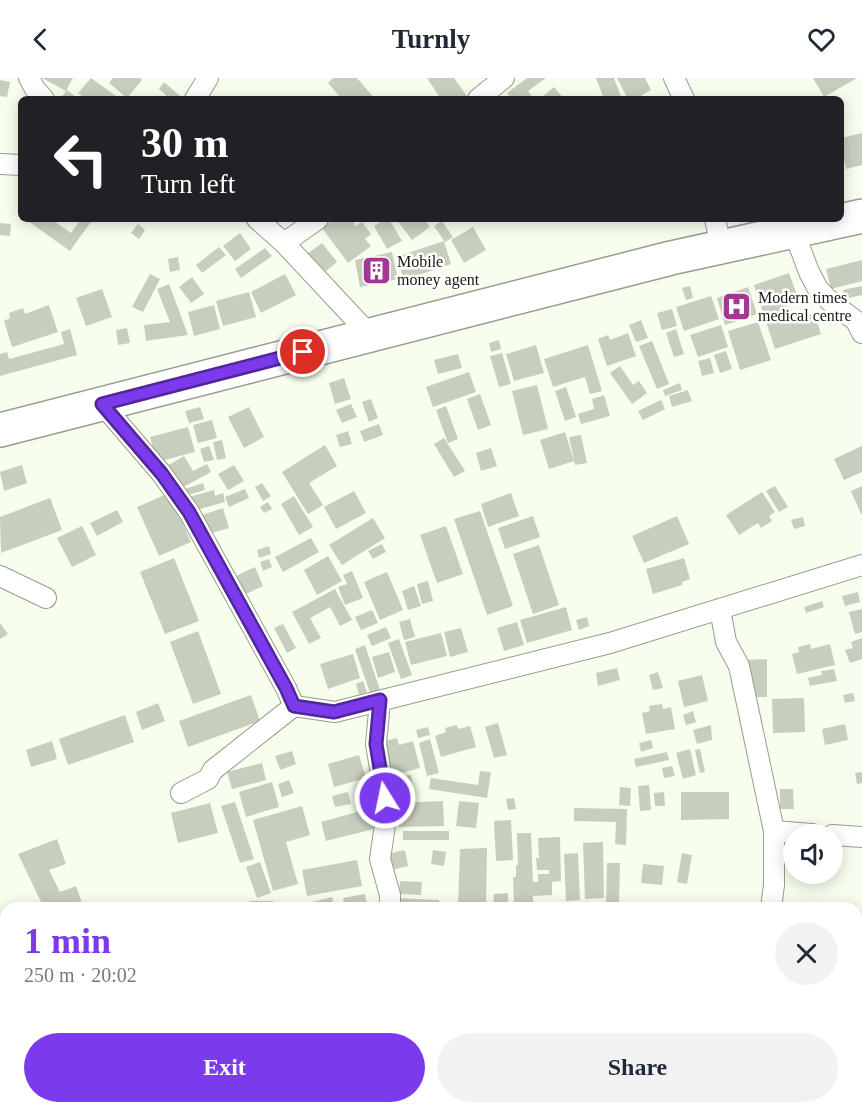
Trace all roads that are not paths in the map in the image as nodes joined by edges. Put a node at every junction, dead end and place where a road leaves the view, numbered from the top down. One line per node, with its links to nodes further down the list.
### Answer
1 (29, 78): 5 (street)
2 (208, 78): 6 (street)
3 (504, 78): 7 (street)
4 (674, 78): 8 (street)
5 (41, 96)
6 (197, 96)
7 (482, 96)
8 (683, 96)
9 (0, 164): 10 (street)
10 (18, 165)
11 (862, 216): 12 (highway)
12 (844, 220)
13 (260, 222): 18 (street)
14 (314, 222): 18 (street)
15 (835, 222): 16 (highway)
16 (794, 231): 17 (highway); 19 (street)
17 (718, 233): 20 (highway)
18 (284, 243): 20 (street)
19 (862, 333)
20 (370, 335): 21 (highway)
21 (102, 404): 22 (highway); 28 (street)
22 (0, 430)
23 (862, 565): 26 (street)
24 (0, 576): 25 (street)
25 (46, 598)
26 (720, 609): 27 (street); 30 (street)
27 (380, 700): 28 (street); 34 (street)
28 (294, 706): 29 (street)
29 (181, 793)
30 (774, 831): 31 (street); 35 (street)
31 (783, 832)
32 (843, 836): 33 (street)
33 (862, 837)
34 (390, 902)
35 (772, 902)

